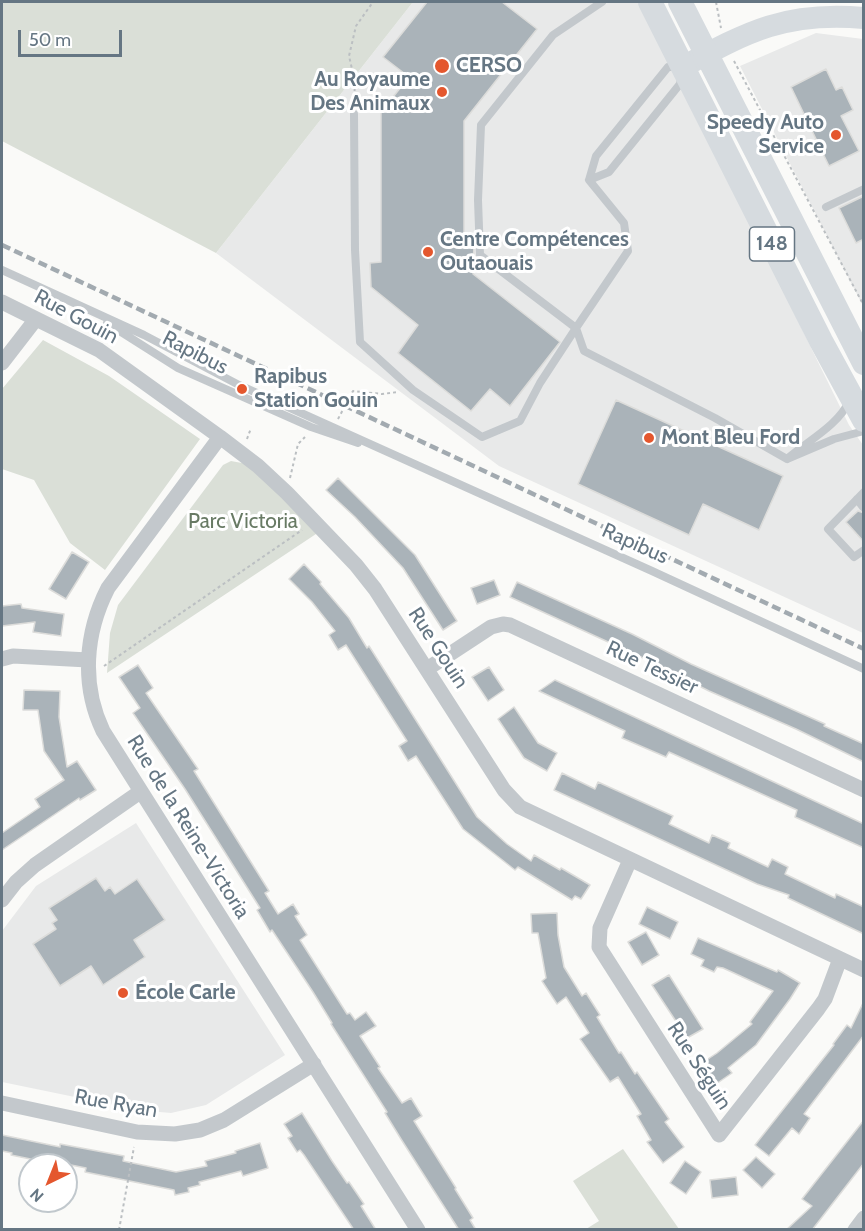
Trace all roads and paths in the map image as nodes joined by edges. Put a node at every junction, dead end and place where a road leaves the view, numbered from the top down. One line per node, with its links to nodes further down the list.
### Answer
1 (373, 2): 9 (path)
2 (602, 2): 18 (lane)
3 (650, 2): 7 (main road, 148)
4 (680, 2): 6 (main road, 148)
5 (864, 18): 6 (street)
6 (707, 54): 7 (street); 20 (main road, 148)
7 (683, 66): 10 (lane); 10 (lane); 22 (main road, 148)
8 (736, 66): 15 (path)
9 (354, 114): 21 (lane)
10 (590, 180): 18 (lane)
11 (864, 189): 12 (lane)
12 (826, 207)
13 (2, 270): 16 (lane, Rapibus)
14 (2, 302): 17 (street, Rue Gouin)
15 (864, 306)
16 (89, 311): 25 (lane, Rapibus); 30 (lane, Rapibus)
17 (36, 319): 19 (street); 28 (street, Rue Gouin)
18 (576, 328): 21 (lane); 31 (lane)
19 (2, 363)
20 (864, 363)
21 (413, 390): 24 (path)
22 (851, 397): 23 (main road, 148); 31 (lane)
23 (864, 420)
24 (337, 422)
25 (311, 427): 30 (lane, Rapibus); 33 (path)
26 (251, 428): 29 (path)
27 (864, 431): 31 (lane)
28 (220, 437): 33 (street, Rue Gouin); 39 (street, Rue de la Reine-Victoria)
29 (246, 442)
30 (391, 453): 41 (lane, Rapibus)
31 (787, 459)
32 (864, 492): 34 (lane)
33 (287, 493): 36 (street, Rue Gouin)
34 (857, 499): 35 (lane); 37 (lane)
35 (863, 507)
36 (313, 520): 39 (path); 40 (street, Rue Gouin)
37 (864, 550)
38 (2, 659): 39 (street)
39 (88, 665): 43 (street, Rue de la Reine-Victoria)
40 (427, 669): 42 (street, Rue Tessier); 44 (street, Rue Gouin)
41 (864, 669)
42 (864, 790)
43 (140, 792): 45 (street); 48 (street, Rue de la Reine-Victoria)
44 (630, 860): 46 (street, Rue Gouin); 46 (street, Rue Séguin)
45 (2, 900)
46 (840, 959): 47 (street, Rue Gouin)
47 (864, 970)
48 (314, 1064): 50 (street, Rue Ryan); 53 (street, Rue de la Reine-Victoria)
49 (2, 1103): 50 (street, Rue Ryan)
50 (137, 1132): 52 (path)
51 (864, 1218): 54 (street)
52 (119, 1230)
53 (418, 1230)
54 (855, 1230)

